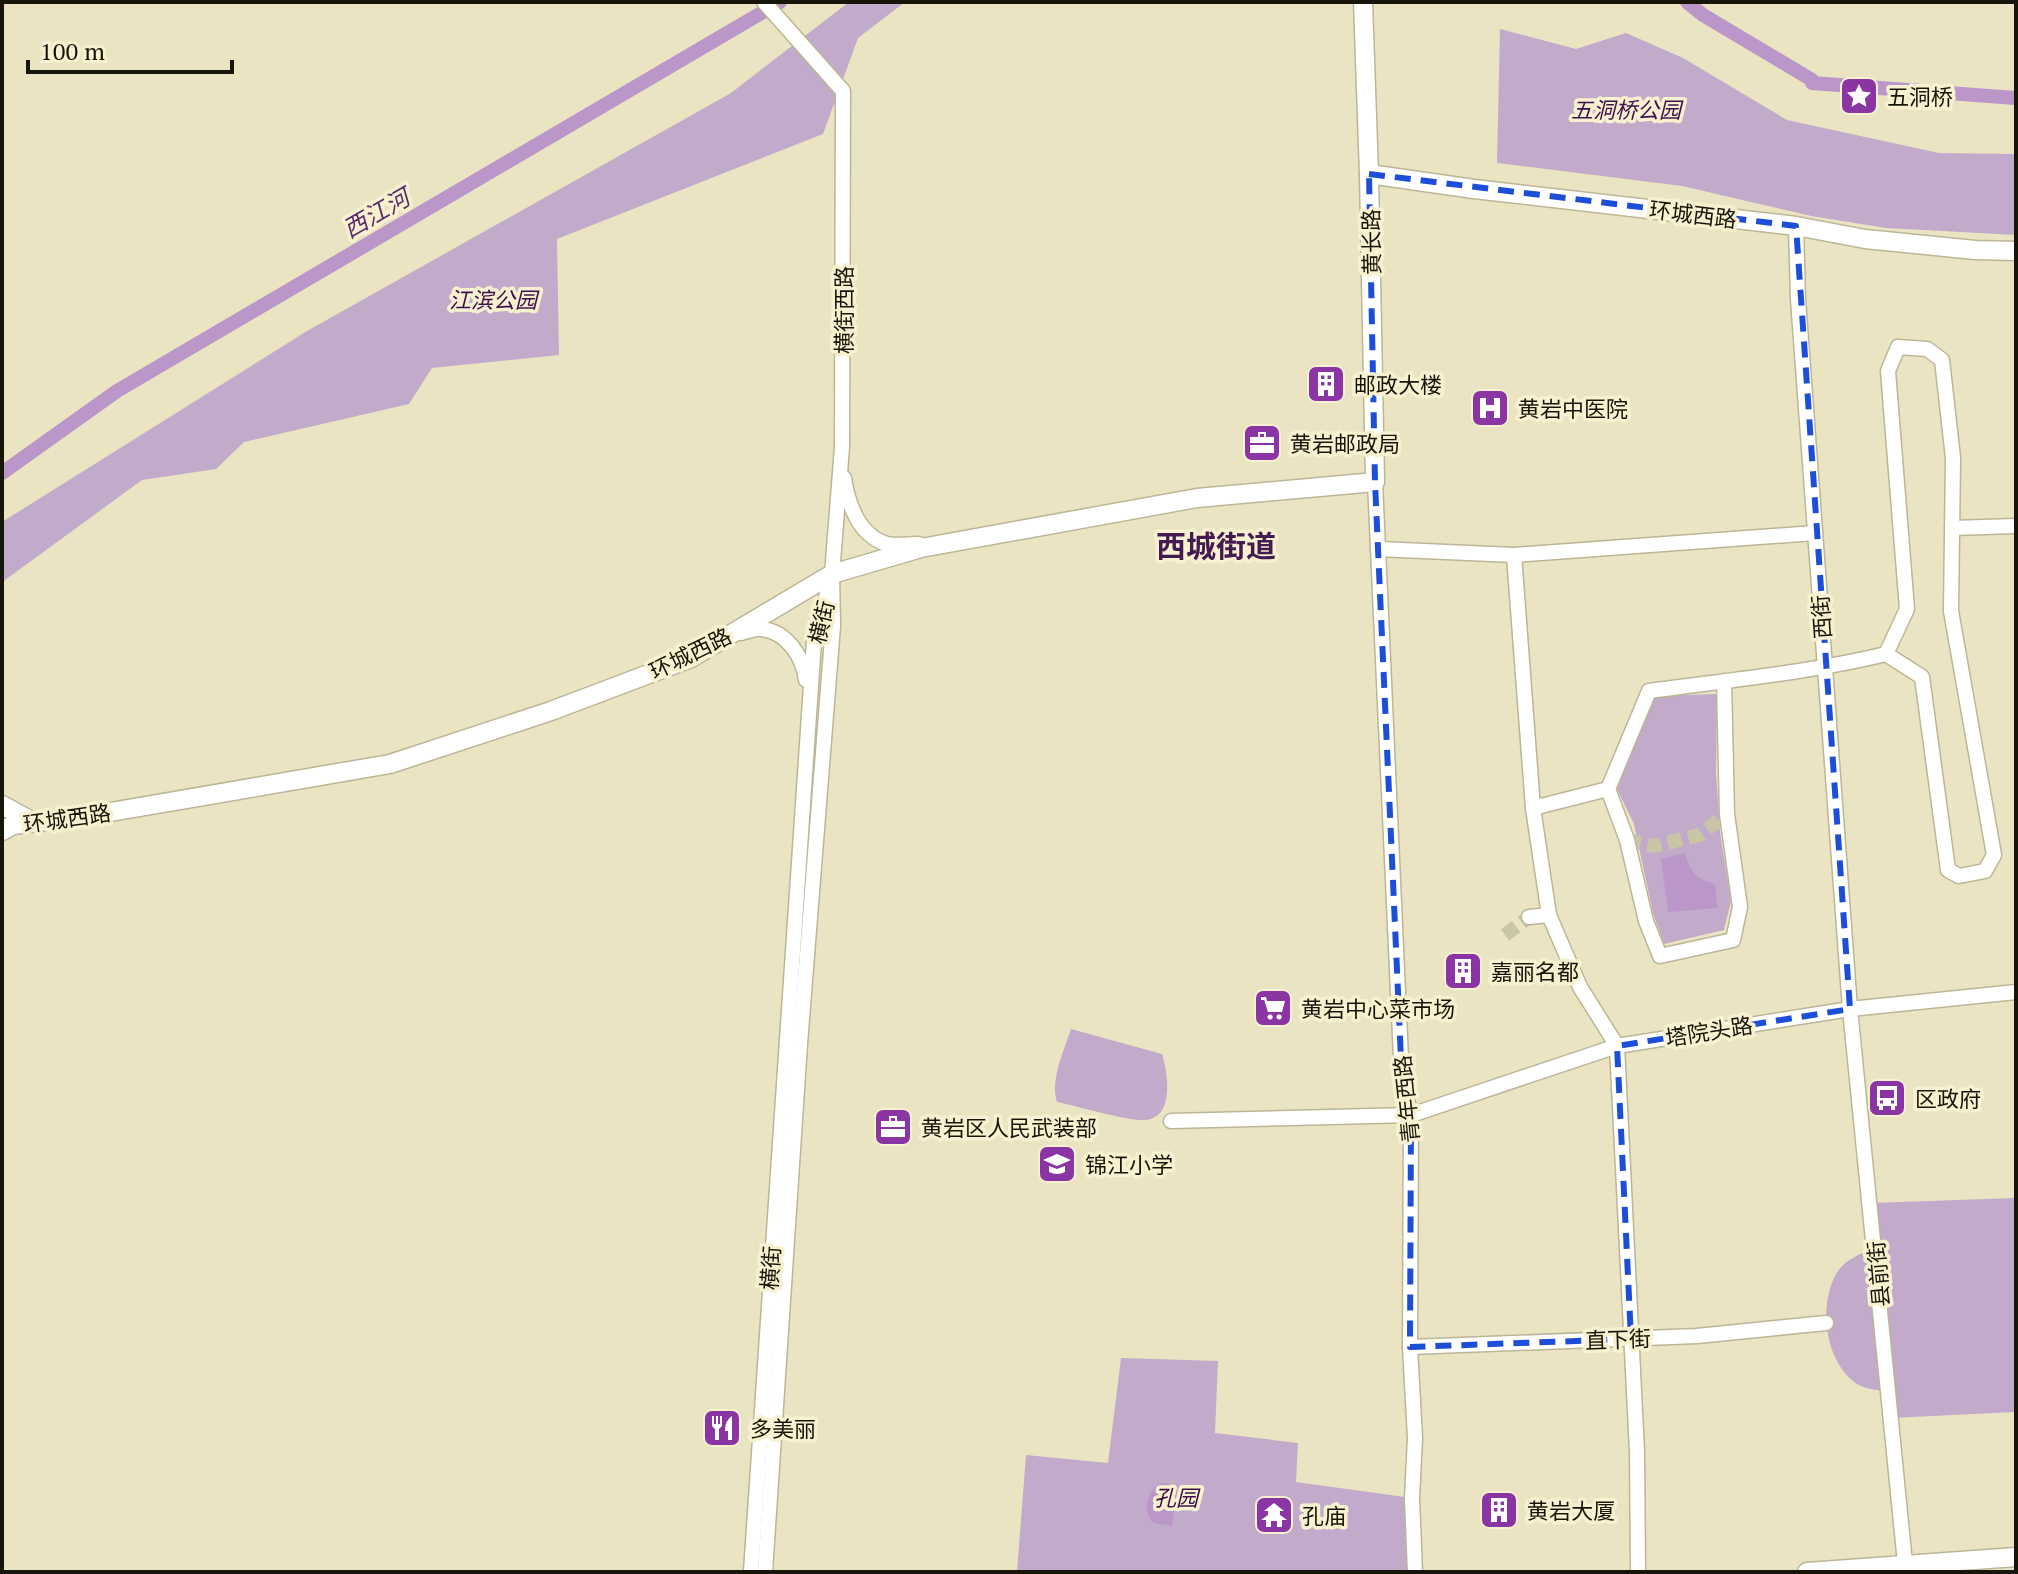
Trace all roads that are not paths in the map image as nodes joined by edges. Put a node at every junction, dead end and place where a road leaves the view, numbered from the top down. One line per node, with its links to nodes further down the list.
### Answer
1 (764, 2): 6 (street, 横街西路)
2 (1363, 2): 3 (main road, 黄长路)
3 (1369, 174): 4 (main road, 环城西路); 7 (main road, 黄长路)
4 (1796, 226): 5 (main road, 环城西路); 10 (street, 西街)
5 (2016, 251)
6 (841, 461): 11 (street); 14 (street, 横街西路)
7 (1375, 482): 11 (main road, 环城西路); 12 (street, 青年西路)
8 (2016, 526): 9 (street)
9 (1952, 528): 16 (street); 16 (street)
10 (1815, 533): 13 (street); 17 (street, 西街)
11 (939, 544): 14 (main road, 环城西路)
12 (1378, 549): 13 (street); 30 (street, 青年西路)
13 (1514, 555): 22 (street)
14 (832, 574): 15 (main road, 环城西路); 19 (street, 横街); 32 (street, 横街)
15 (725, 637): 19 (street); 23 (main road, 环城西路)
16 (1886, 654): 17 (street)
17 (1825, 668): 18 (street); 28 (street, 西街)
18 (1724, 681): 20 (street); 20 (street)
19 (810, 719): 32 (street, 横街)
20 (1608, 789): 22 (street)
21 (2, 805): 23 (main road)
22 (1533, 808): 25 (street)
23 (33, 822): 24 (main road, 环城西路)
24 (2, 831)
25 (1549, 915): 26 (street); 29 (street)
26 (1529, 917)
27 (2016, 992): 28 (street, 塔院头路)
28 (1850, 1009): 29 (street, 塔院头路); 37 (street, 县前街)
29 (1617, 1046): 30 (street, 塔院头路); 34 (street)
30 (1411, 1115): 31 (street, 塔院头路); 35 (street, 青年西路)
31 (1171, 1121)
32 (788, 1126): 38 (street, 横街); 39 (street, 横街)
33 (1826, 1323): 34 (street, 直下街)
34 (1631, 1339): 35 (street, 直下街); 41 (street)
35 (1410, 1347): 40 (street, 青年西路)
36 (2016, 1557): 37 (main road)
37 (1911, 1568): 42 (main road)
38 (751, 1572)
39 (765, 1572)
40 (1415, 1572)
41 (1638, 1572)
42 (1807, 1572)

